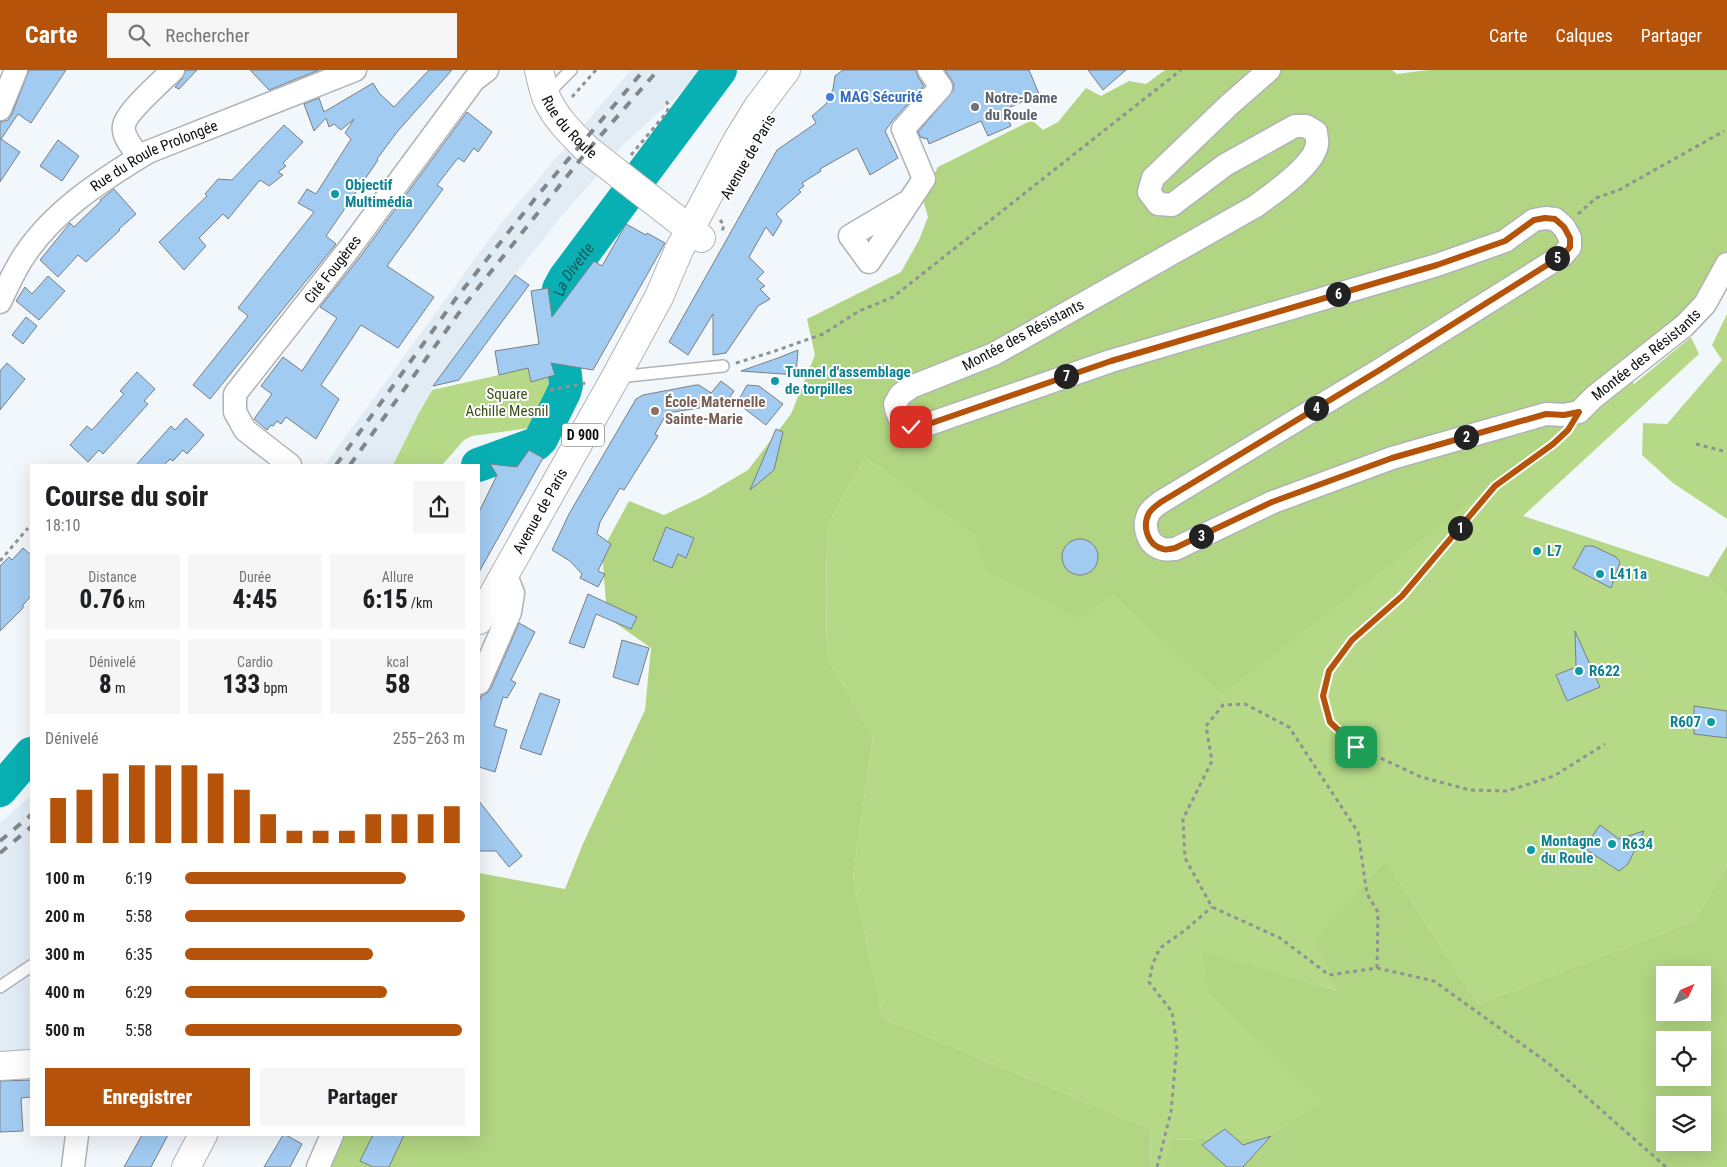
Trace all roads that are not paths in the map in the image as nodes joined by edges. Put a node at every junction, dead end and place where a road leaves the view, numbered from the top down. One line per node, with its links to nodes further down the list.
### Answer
1 (16, 70): 11 (street)
2 (173, 70): 12 (street)
3 (355, 70): 12 (street, Rue du Roule Prolongée)
4 (487, 70): 19 (street, Cité Fougères)
5 (571, 70): 10 (lane)
6 (786, 70): 14 (main road, Avenue de Paris / D 900)
7 (807, 70): 14 (main road, Avenue de Paris / D 900)
8 (929, 70): 13 (street)
9 (1270, 70): 15 (street, Montée des Résistants)
10 (547, 93): 14 (main road, Rue du Roule)
11 (0, 109)
12 (139, 158): 16 (street, Rue du Roule Prolongée)
13 (909, 201)
14 (695, 234): 18 (main road, Avenue de Paris / D 900)
15 (1727, 264)
16 (0, 302)
17 (723, 366): 18 (lane)
18 (616, 378): 20 (main road, Avenue de Paris / D 900)
19 (289, 464)
20 (506, 573): 21 (main road, Avenue de Paris / D 900); 22 (street)
21 (480, 618)
22 (480, 681)
23 (30, 967): 24 (lane)
24 (0, 987)
25 (30, 1064): 26 (main road)
26 (0, 1066)
27 (77, 1136): 31 (street)
28 (186, 1136): 32 (main road)
29 (202, 1136): 33 (main road)
30 (332, 1136): 34 (street)
31 (73, 1167)
32 (169, 1167)
33 (186, 1167)
34 (318, 1167)

